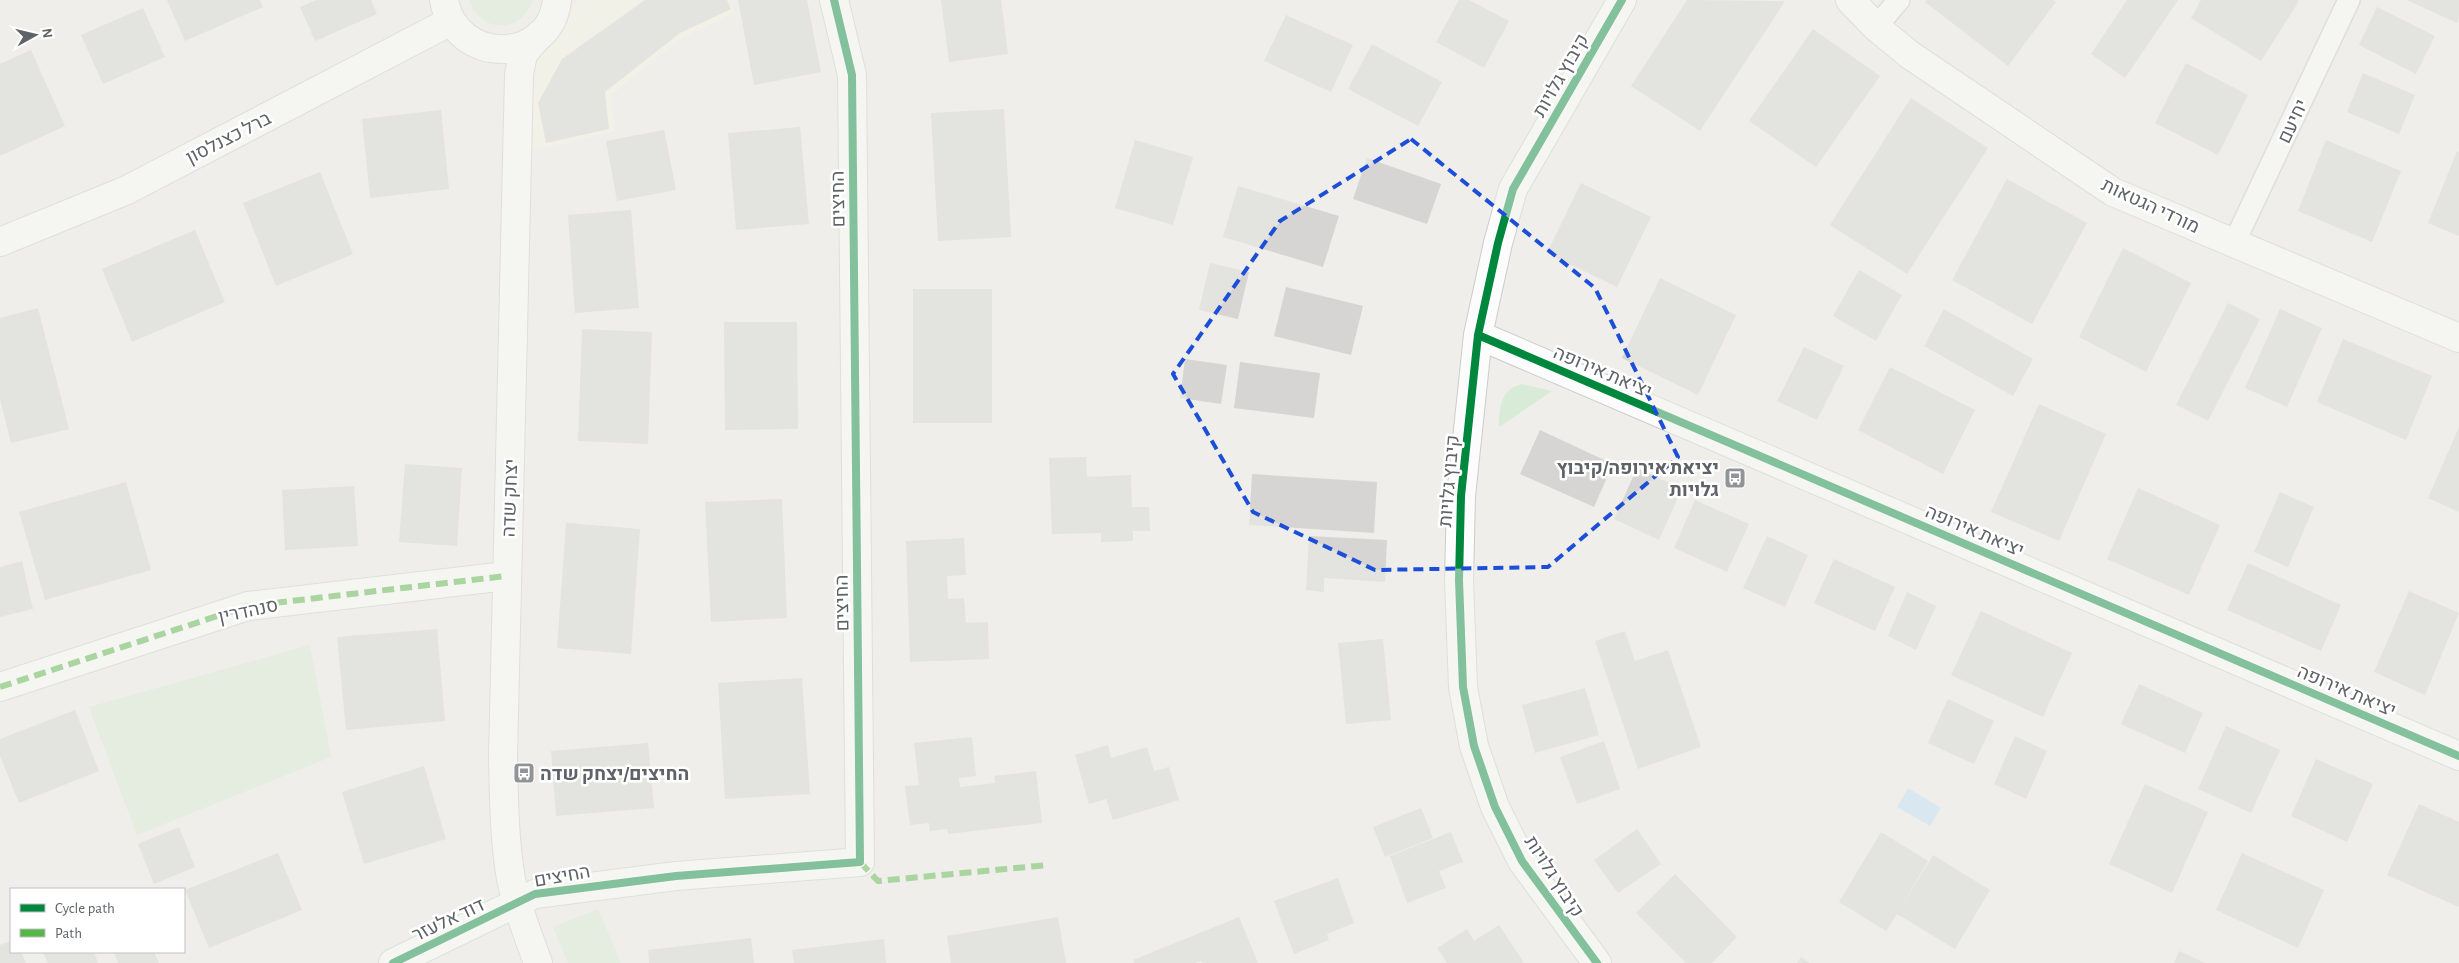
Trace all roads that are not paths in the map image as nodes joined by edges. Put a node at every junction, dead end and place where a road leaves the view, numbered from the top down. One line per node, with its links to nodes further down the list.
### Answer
1 (557, 0): 9 (street, יצחק שדה)
2 (834, 0): 17 (street, החיצים)
3 (1622, 0): 12 (street, קיבוץ גלויות)
4 (1850, 0): 8 (street, מורדי הגטאות)
5 (1899, 0): 8 (lane)
6 (2349, 0): 11 (lane, יחיעם)
7 (448, 11): 9 (street); 10 (street, ברל כצנלסון)
8 (1876, 27): 11 (street, מורדי הגטאות)
9 (540, 35): 14 (street, יצחק שדה)
10 (0, 242)
11 (2234, 243): 13 (street, מורדי הגטאות)
12 (1478, 335): 16 (street, יציאת אירופה); 20 (street, קיבוץ גלויות)
13 (2459, 338)
14 (506, 576): 15 (street, סנהדרין); 17 (street, יצחק שדה)
15 (0, 687)
16 (2459, 756)
17 (517, 904): 18 (street, דוד אלעזר); 19 (street, יצחק שדה)
18 (393, 963)
19 (538, 963)
20 (1596, 963)

